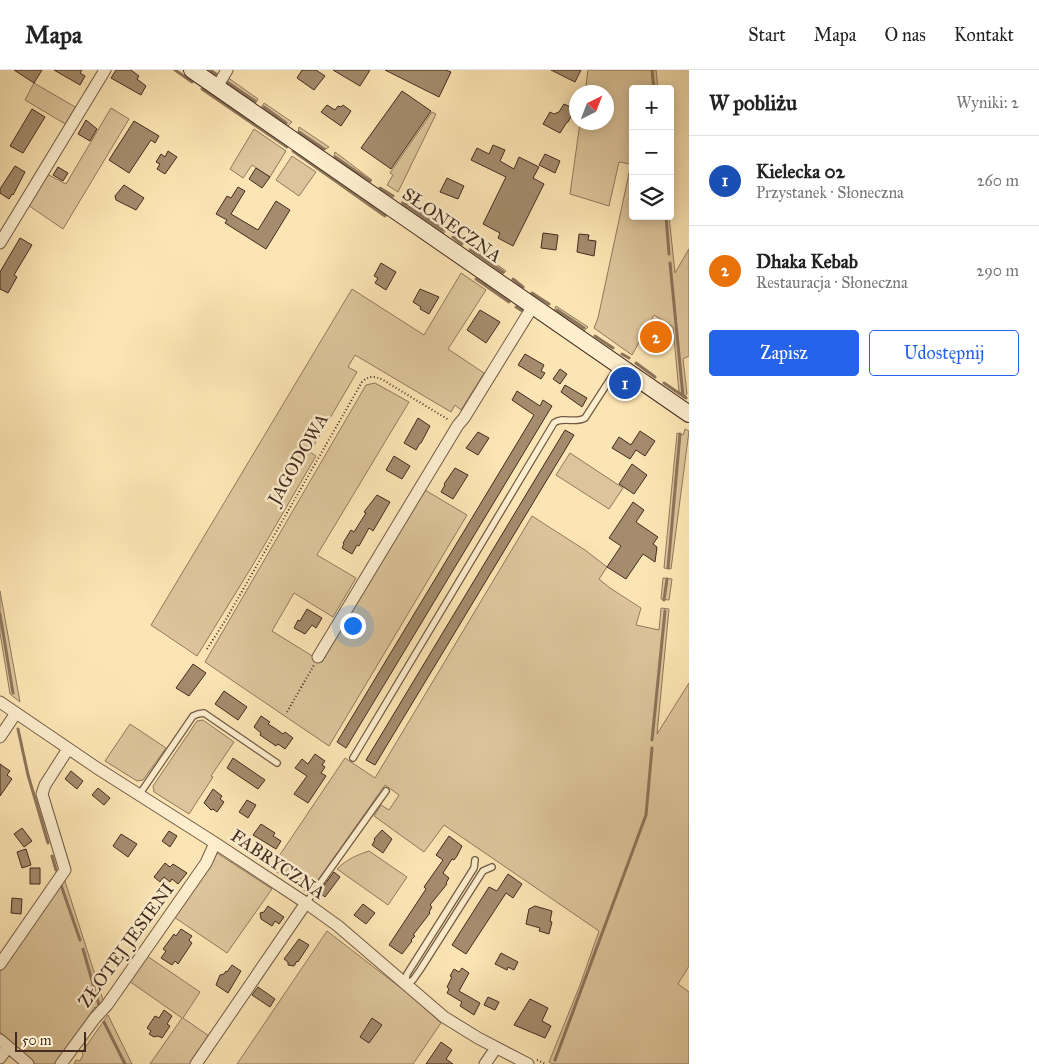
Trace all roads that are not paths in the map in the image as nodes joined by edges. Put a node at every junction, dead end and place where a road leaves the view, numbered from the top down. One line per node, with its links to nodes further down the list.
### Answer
1 (105, 70): 5 (street)
2 (192, 70): 4 (main road, SŁONECZNA)
3 (227, 70): 4 (street)
4 (217, 87): 6 (main road, SŁONECZNA)
5 (0, 243)
6 (533, 306): 7 (main road, SŁONECZNA); 9 (street)
7 (619, 366): 8 (main road, SŁONECZNA); 14 (lane)
8 (689, 414)
9 (318, 657)
10 (0, 702): 11 (street, FABRYCZNA)
11 (16, 713): 12 (street); 13 (street, FABRYCZNA)
12 (0, 737)
13 (68, 749): 17 (street, FABRYCZNA); 22 (street)
14 (353, 758)
15 (277, 763): 17 (lane)
16 (386, 791): 21 (lane)
17 (139, 795): 18 (street, FABRYCZNA)
18 (215, 843): 21 (street, FABRYCZNA); 28 (street, ZŁOTEJ JESIENI)
19 (475, 860): 23 (lane)
20 (492, 868): 23 (lane)
21 (306, 903): 23 (street, FABRYCZNA); 29 (street)
22 (0, 964)
23 (405, 984): 25 (street, FABRYCZNA)
24 (4, 1044): 26 (street); 27 (street)
25 (496, 1048): 30 (street); 31 (street, FABRYCZNA)
26 (0, 1058)
27 (28, 1064)
28 (61, 1064)
29 (196, 1064)
30 (486, 1064)
31 (528, 1064)

